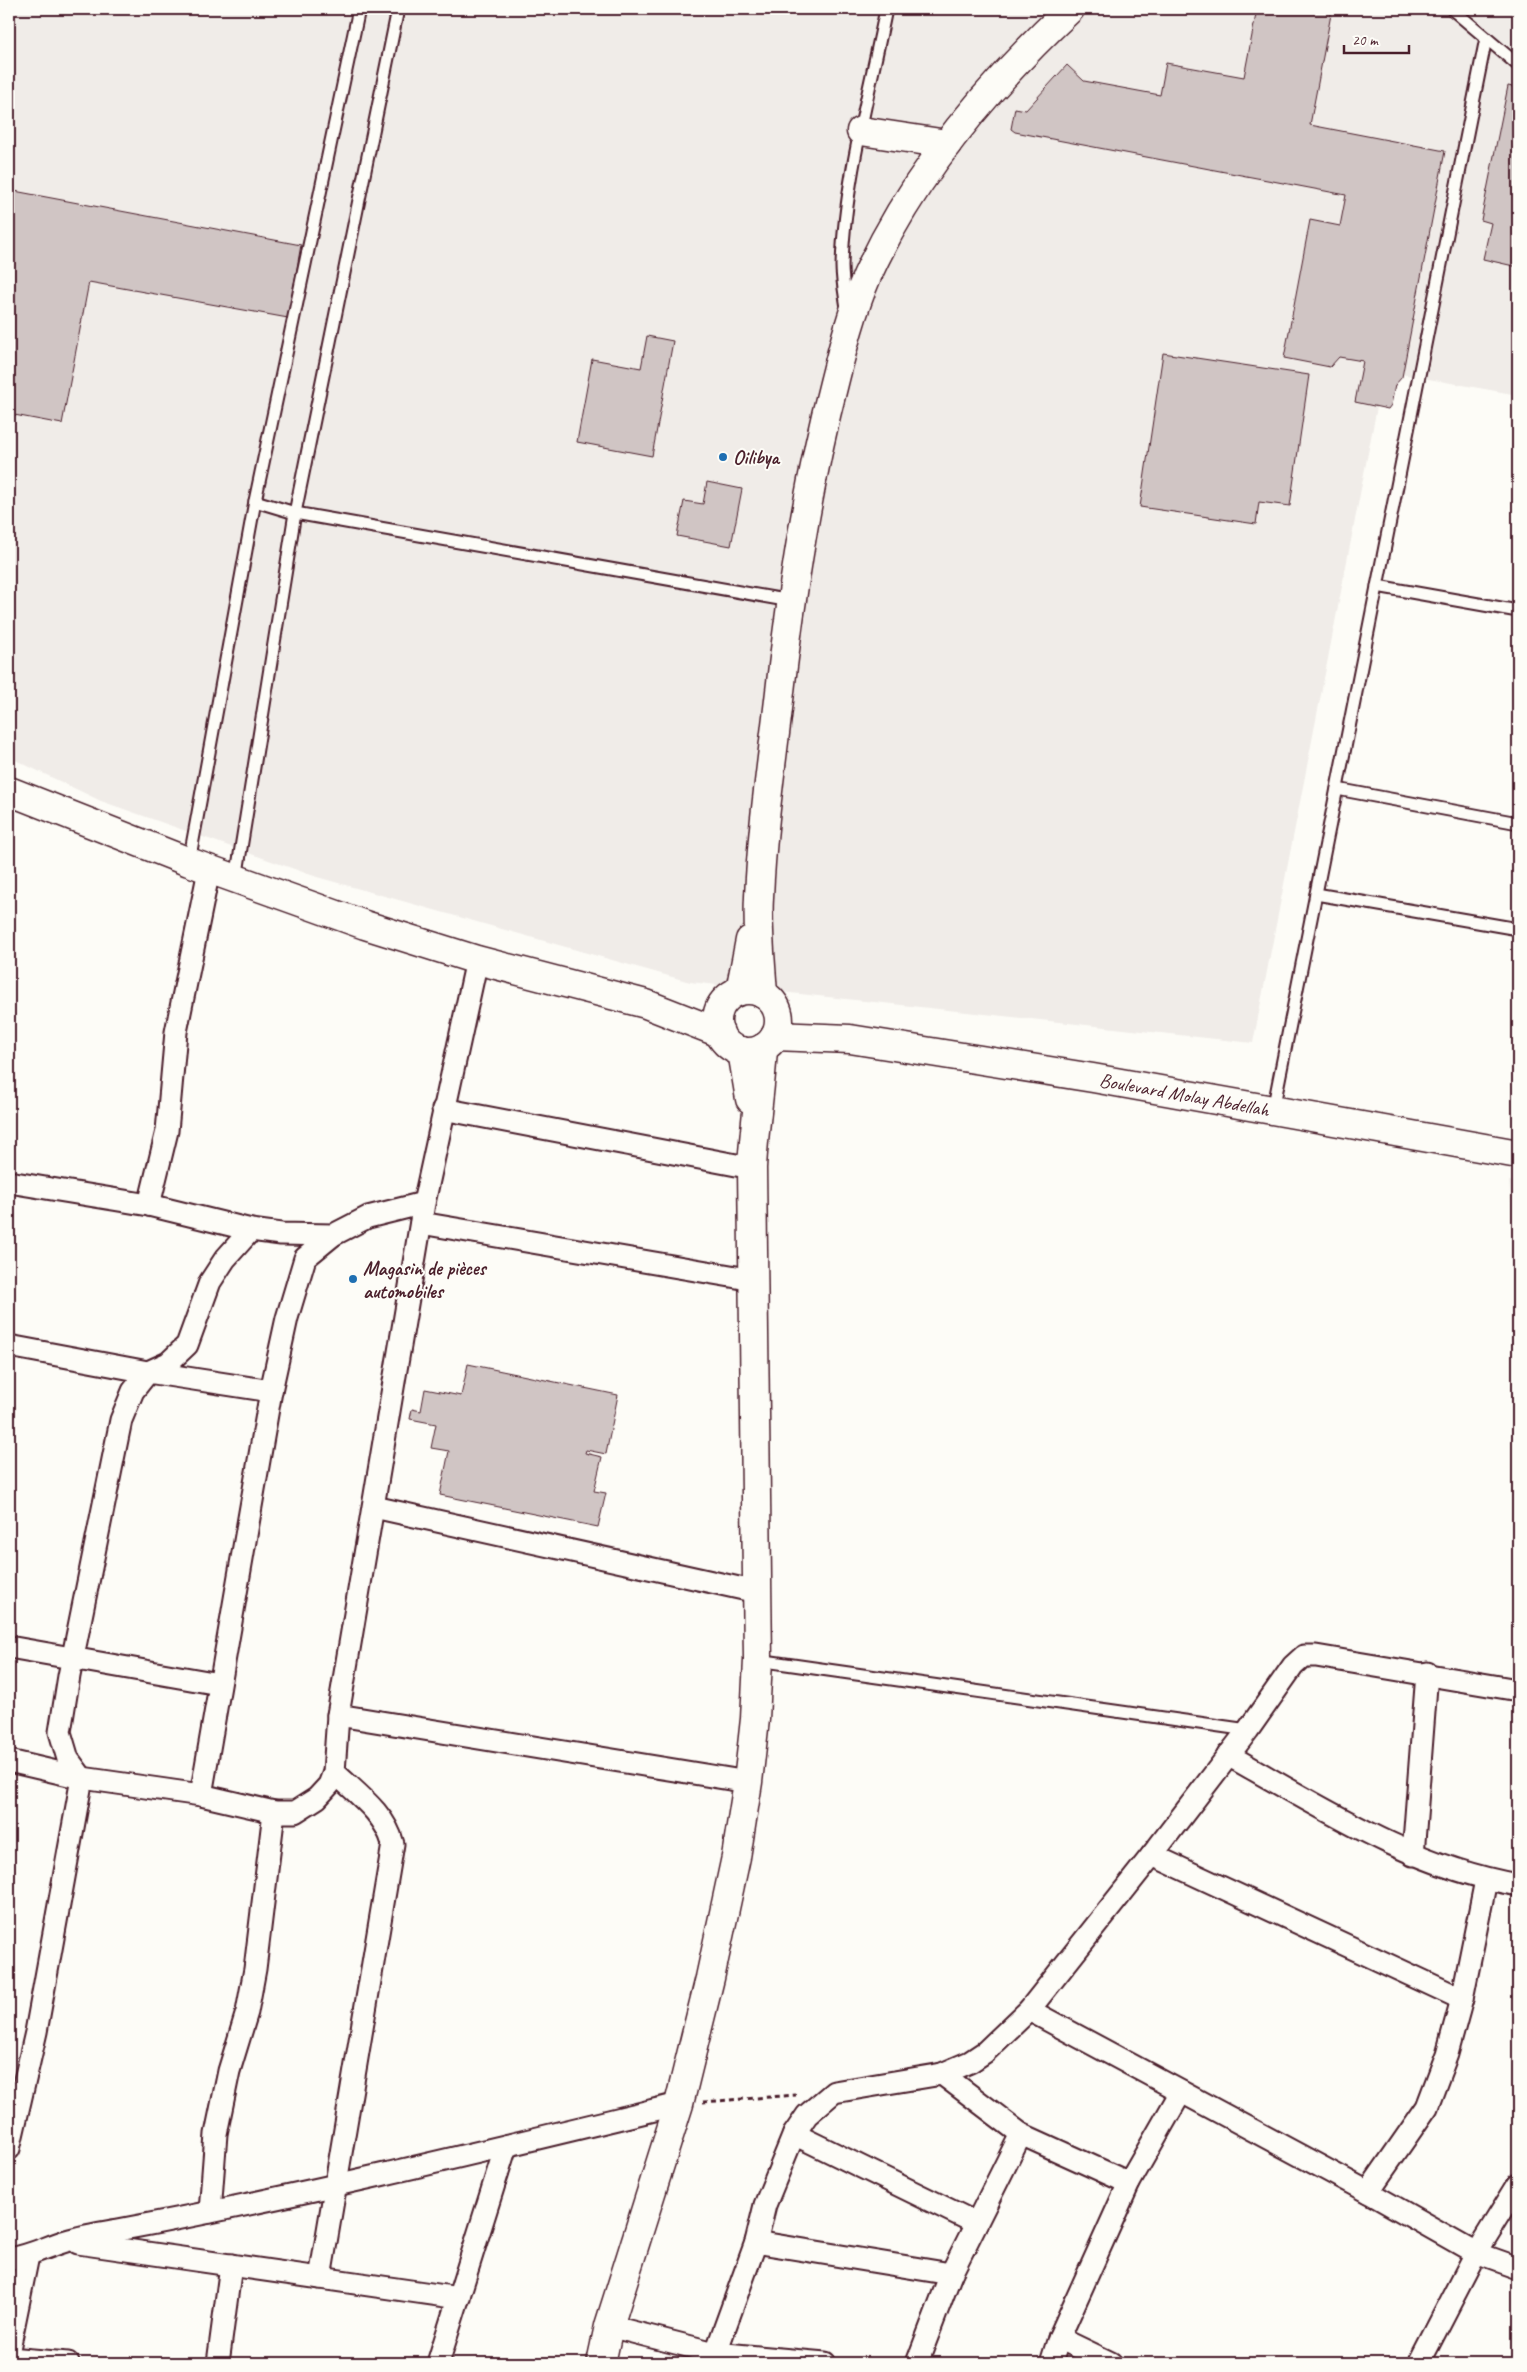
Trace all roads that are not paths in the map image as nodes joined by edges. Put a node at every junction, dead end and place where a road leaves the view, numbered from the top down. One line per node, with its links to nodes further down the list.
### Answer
1 (359, 9): 11 (lane)
2 (398, 9): 12 (lane)
3 (886, 9): 8 (lane)
4 (1070, 9): 9 (main road)
5 (1452, 9): 6 (lane)
6 (1486, 38): 7 (lane); 13 (lane)
7 (1518, 65)
8 (861, 131): 9 (main road); 10 (lane)
9 (947, 144): 10 (main road)
10 (849, 326): 14 (main road)
11 (254, 501): 12 (lane); 19 (lane)
12 (295, 513): 14 (lane); 20 (lane)
13 (1377, 586): 15 (lane); 16 (lane)
14 (791, 601): 24 (main road)
15 (1518, 611)
16 (1337, 789): 18 (lane); 21 (lane)
17 (9, 791): 19 (main road)
18 (1518, 822)
19 (199, 866): 20 (main road); 34 (street)
20 (236, 879): 23 (main road)
21 (1316, 894): 22 (lane); 30 (lane)
22 (1518, 929)
23 (477, 960): 25 (main road); 29 (street)
24 (750, 999): 25 (main road); 26 (main road); 27 (main road); 28 (main road)
25 (646, 1004): 26 (main road)
26 (720, 1033): 28 (main road)
27 (850, 1039): 28 (main road); 30 (main road, Boulevard Molay Abdellah)
28 (760, 1045): 32 (main road)
29 (443, 1109): 32 (street); 35 (street)
30 (1273, 1110): 31 (main road, Boulevard Molay Abdellah)
31 (1518, 1154)
32 (752, 1168): 38 (main road)
33 (9, 1182): 34 (street)
34 (149, 1205): 36 (street)
35 (422, 1213): 37 (street); 38 (street); 42 (street)
36 (251, 1230): 37 (street); 40 (street)
37 (333, 1234): 41 (street)
38 (754, 1280): 43 (main road)
39 (9, 1346): 40 (street)
40 (148, 1372): 41 (street); 45 (street)
41 (271, 1391): 48 (street)
42 (374, 1507): 43 (street); 50 (street)
43 (758, 1592): 46 (main road)
44 (9, 1647): 45 (street)
45 (72, 1658): 48 (street); 55 (street)
46 (758, 1660): 51 (lane); 56 (main road)
47 (1426, 1673): 49 (street); 51 (street); 60 (street)
48 (219, 1684): 57 (street)
49 (1518, 1690)
50 (338, 1715): 54 (street); 56 (street)
51 (1248, 1730): 52 (street)
52 (1228, 1755): 59 (street); 60 (street)
53 (9, 1761): 55 (street)
54 (334, 1772): 58 (street); 72 (street)
55 (82, 1778): 57 (street); 71 (street)
56 (748, 1782): 67 (main road)
57 (201, 1795): 58 (street)
58 (274, 1812): 76 (street)
59 (1152, 1855): 63 (street); 64 (street)
60 (1413, 1855): 61 (street)
61 (1486, 1880): 62 (street); 63 (street)
62 (1518, 1885)
63 (1462, 1999): 75 (street)
64 (1028, 2010): 65 (street); 66 (street)
65 (942, 2074): 68 (street); 69 (street)
66 (1181, 2092): 73 (street); 75 (street)
67 (679, 2104): 70 (street); 87 (main road)
68 (794, 2134): 77 (street); 79 (street)
69 (1021, 2134): 73 (street); 77 (street)
70 (506, 2146): 72 (street); 86 (street)
71 (9, 2149)
72 (337, 2184): 76 (street); 85 (street)
73 (1128, 2184): 88 (street)
74 (1518, 2185): 80 (street)
75 (1368, 2192): 80 (street)
76 (210, 2212): 78 (street)
77 (976, 2223): 84 (street)
78 (65, 2241): 81 (street); 82 (street)
79 (756, 2242): 84 (street); 91 (street)
80 (1476, 2253): 83 (street); 100 (street)
81 (18, 2257): 89 (street)
82 (231, 2265): 85 (street); 93 (street)
83 (1518, 2268)
84 (952, 2274): 97 (street)
85 (320, 2278): 86 (street)
86 (459, 2298): 94 (street)
87 (609, 2326): 91 (street); 95 (main road)
88 (1059, 2338): 98 (street); 99 (street)
89 (9, 2349)
90 (9, 2358): 92 (street)
91 (713, 2358): 96 (street)
92 (68, 2363)
93 (218, 2363)
94 (438, 2363)
95 (601, 2363)
96 (825, 2363)
97 (916, 2363)
98 (1051, 2363)
99 (1111, 2363)
100 (1419, 2363)

